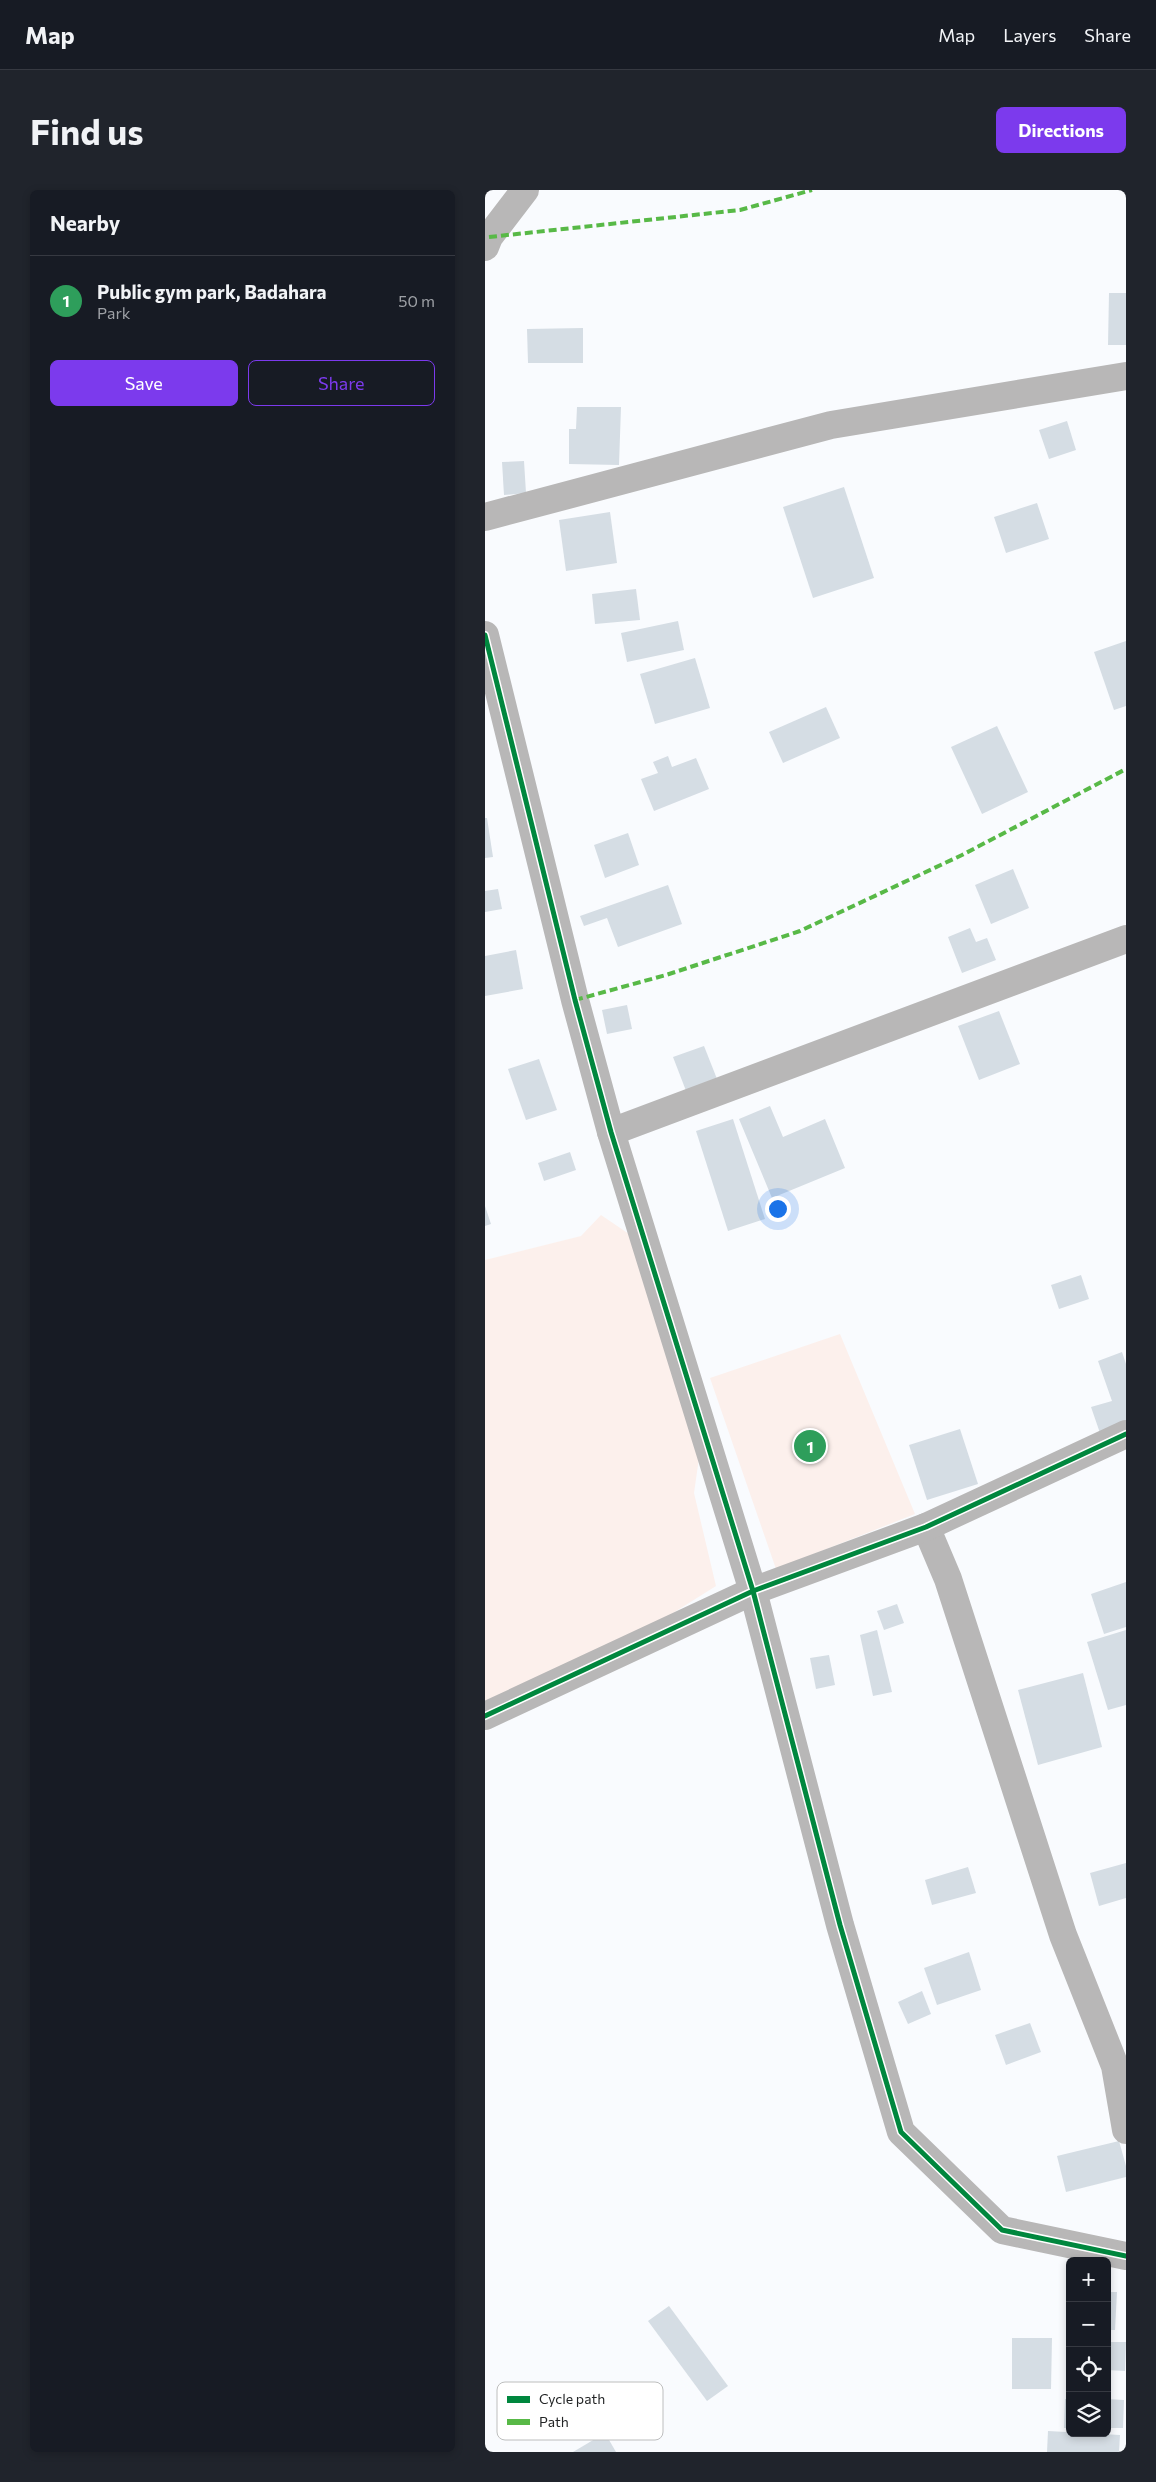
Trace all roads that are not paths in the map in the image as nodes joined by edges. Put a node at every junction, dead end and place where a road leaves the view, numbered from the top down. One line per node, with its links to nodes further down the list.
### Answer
1 (525, 190): 2 (street)
2 (485, 247)
3 (1126, 376): 4 (street)
4 (485, 517)
5 (485, 635): 7 (street)
6 (1126, 939): 7 (street)
7 (611, 1132): 10 (street)
8 (1126, 1434): 9 (street)
9 (926, 1527): 10 (street); 12 (street)
10 (753, 1590): 11 (street); 13 (street)
11 (485, 1716)
12 (1126, 2130)
13 (1126, 2256)

